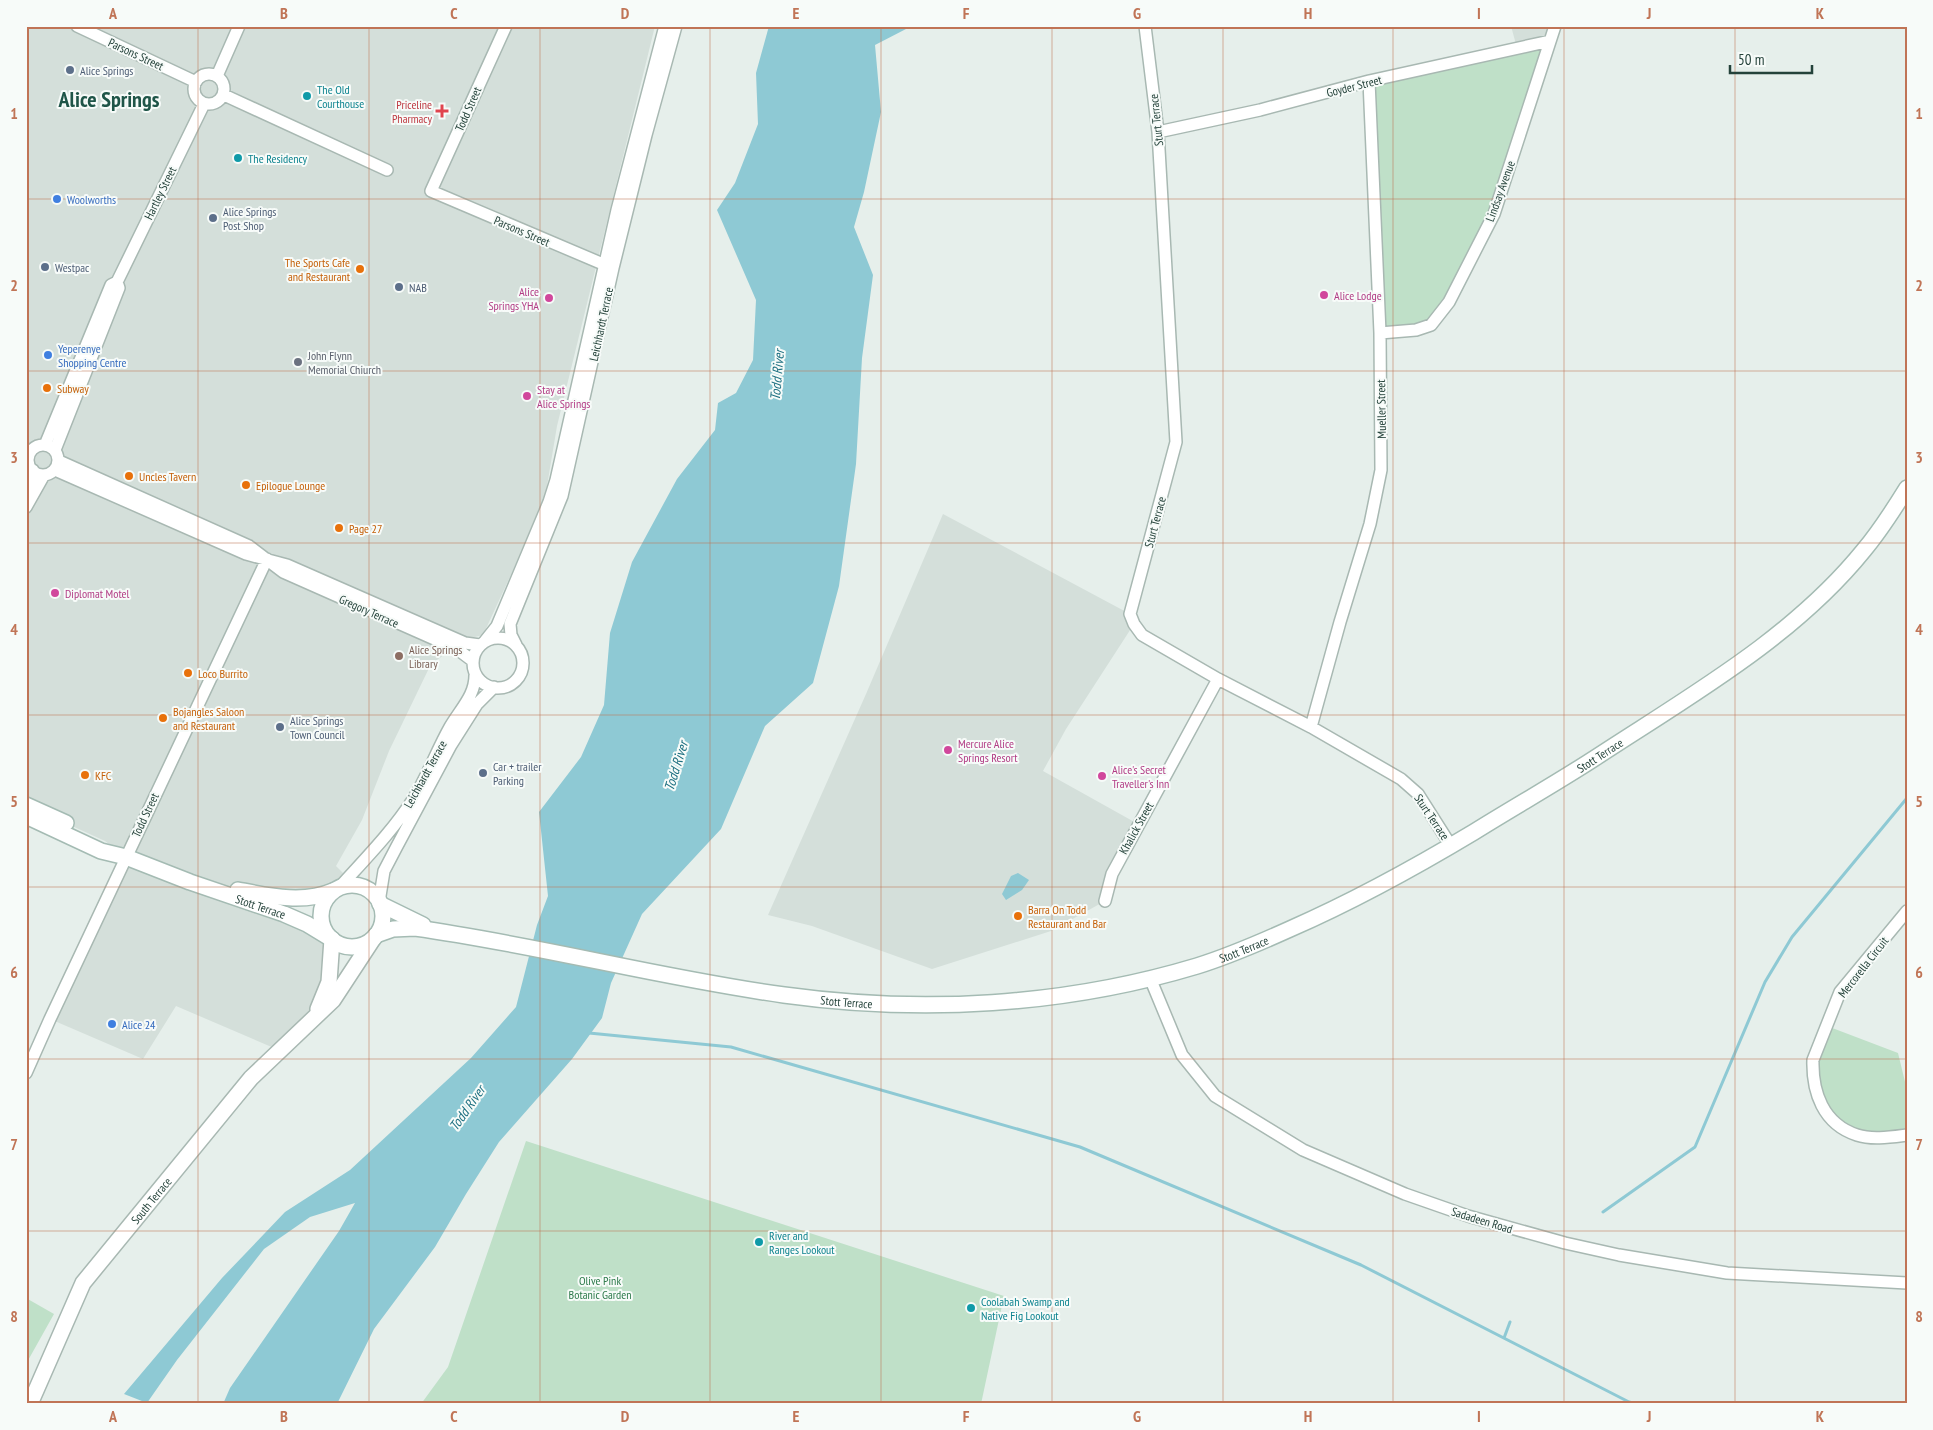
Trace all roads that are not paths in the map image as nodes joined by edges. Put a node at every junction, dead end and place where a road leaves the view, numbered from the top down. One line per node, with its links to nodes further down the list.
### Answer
1 (76, 26): 11 (street, Parsons Street)
2 (240, 26): 9 (street)
3 (506, 26): 16 (street, Todd Street)
4 (665, 26): 17 (street, Leichhardt Terrace)
5 (676, 26): 17 (street, Leichhardt Terrace)
6 (1145, 26): 14 (street, Sturt Terrace)
7 (1555, 26): 8 (street, Lindsay Avenue)
8 (1550, 41): 10 (street, Goyder Street); 18 (street, Lindsay Avenue)
9 (217, 76): 11 (street); 12 (street)
10 (1369, 81): 14 (street, Goyder Street); 18 (street, Mueller Street)
11 (196, 82): 13 (street)
12 (224, 95): 13 (street); 15 (street)
13 (204, 104): 20 (street, Hartley Street)
14 (1158, 132): 31 (street, Sturt Terrace)
15 (387, 170)
16 (431, 192): 17 (street, Parsons Street)
17 (608, 267): 27 (street, Leichhardt Terrace); 28 (street, Leichhardt Terrace)
18 (1380, 333): 33 (street, Mueller Street)
19 (29, 452): 20 (street); 21 (street)
20 (53, 456): 22 (street); 26 (street, Gregory Terrace)
21 (32, 470): 22 (street); 23 (street)
22 (44, 475): 25 (street)
23 (26, 487)
24 (1907, 488): 36 (main road, Stott Terrace)
25 (26, 507)
26 (267, 559): 27 (street, Gregory Terrace); 29 (street, Gregory Terrace); 37 (street, Todd Street)
27 (483, 643): 28 (street); 29 (street)
28 (516, 645): 32 (street)
29 (473, 661): 30 (street)
30 (475, 673): 32 (street); 39 (street, Leichhardt Terrace)
31 (1218, 679): 33 (street, Sturt Terrace); 40 (street, Khalick Street)
32 (494, 687): 41 (street, Leichhardt Terrace)
33 (1312, 727): 36 (street, Sturt Terrace)
34 (26, 805): 37 (main road, Stott Terrace)
35 (26, 816): 37 (main road, Stott Terrace)
36 (1451, 846): 46 (main road, Stott Terrace)
37 (126, 857): 38 (main road, Stott Terrace); 48 (street, Todd Street)
38 (190, 882): 39 (main road, Stott Terrace); 45 (main road, Stott Terrace)
39 (337, 890): 41 (main road); 45 (main road)
40 (1105, 901)
41 (380, 903): 43 (main road, Stott Terrace); 44 (main road)
42 (1907, 911): 49 (street, Mercorella Circuit)
43 (440, 932): 44 (main road, Stott Terrace); 46 (main road, Stott Terrace)
44 (374, 937): 45 (main road); 47 (main road, South Terrace)
45 (331, 938): 47 (main road, South Terrace)
46 (1150, 978): 50 (street, Sadadeen Road)
47 (310, 1024): 51 (main road, South Terrace)
48 (26, 1073)
49 (1907, 1135)
50 (1907, 1283)
51 (30, 1404)

